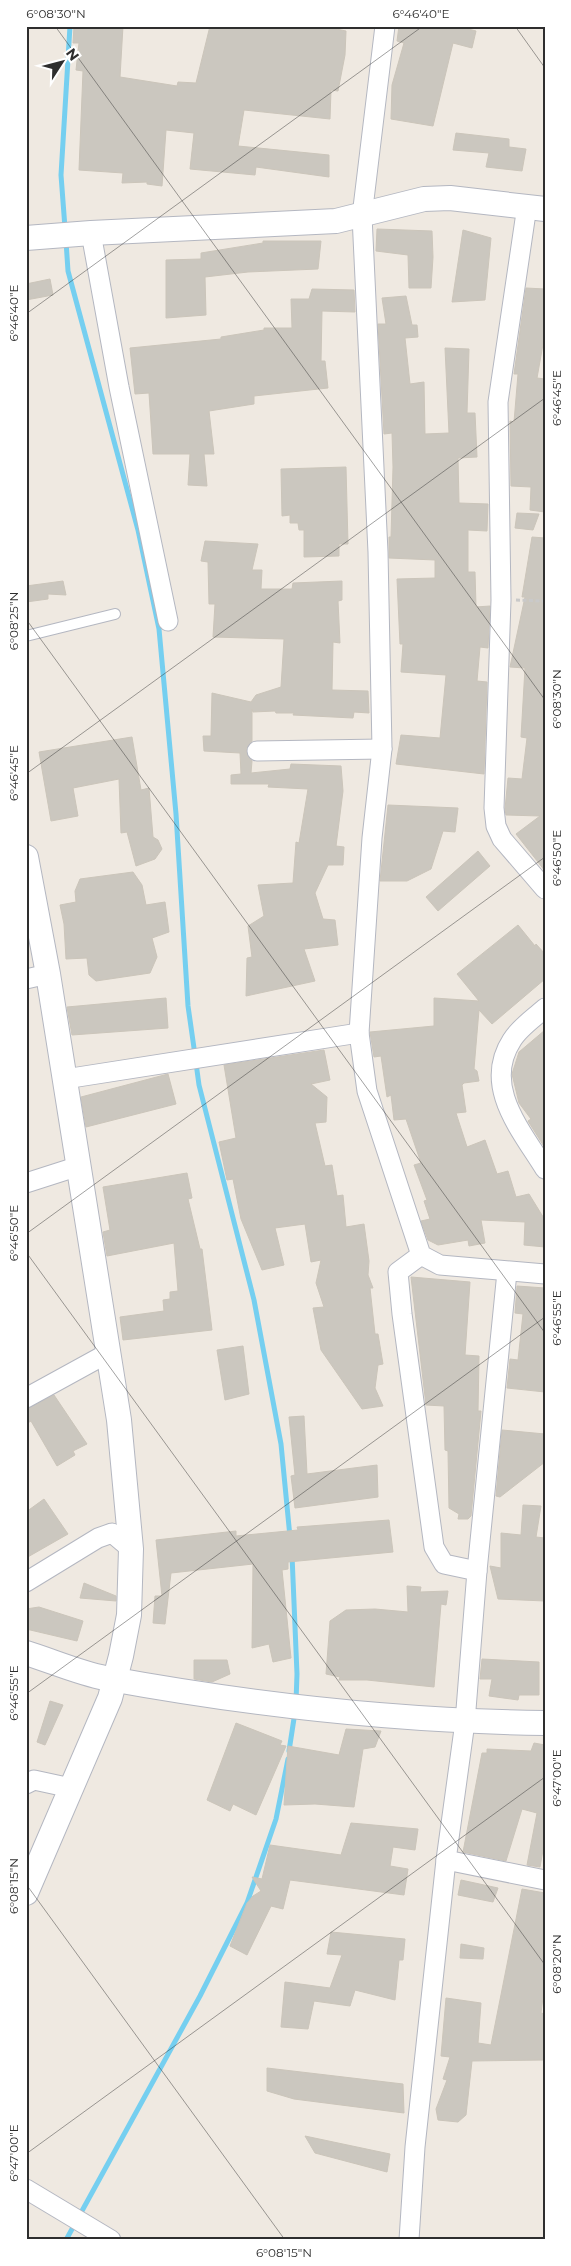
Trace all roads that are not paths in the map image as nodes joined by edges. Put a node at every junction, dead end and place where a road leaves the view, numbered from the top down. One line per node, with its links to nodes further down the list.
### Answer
1 (385, 26): 3 (street)
2 (536, 208): 3 (street); 12 (street)
3 (362, 216): 4 (street); 9 (street)
4 (86, 234): 5 (street); 7 (street)
5 (35, 238)
6 (115, 614): 8 (lane)
7 (168, 621)
8 (26, 636)
9 (382, 749): 10 (street); 15 (street)
10 (257, 751)
11 (26, 856): 13 (street)
12 (545, 889)
13 (37, 976): 16 (street)
14 (545, 1008): 18 (street)
15 (358, 1033): 16 (street); 20 (street)
16 (65, 1079): 17 (street)
17 (79, 1166): 19 (street); 23 (street)
18 (545, 1169)
19 (26, 1183)
20 (421, 1255): 21 (street); 26 (street)
21 (508, 1272): 22 (street); 26 (street)
22 (545, 1274)
23 (108, 1353): 24 (street); 25 (street)
24 (26, 1398)
25 (131, 1549): 27 (street); 29 (street)
26 (476, 1571): 30 (street)
27 (26, 1582)
28 (26, 1653): 29 (street)
29 (115, 1679): 30 (street); 33 (street)
30 (465, 1722): 31 (street); 34 (street)
31 (545, 1723)
32 (26, 1784): 33 (street)
33 (71, 1788): 36 (street)
34 (446, 1860): 35 (street); 39 (street)
35 (545, 1880)
36 (26, 1892)
37 (26, 2189): 38 (street)
38 (112, 2240)
39 (410, 2240)

